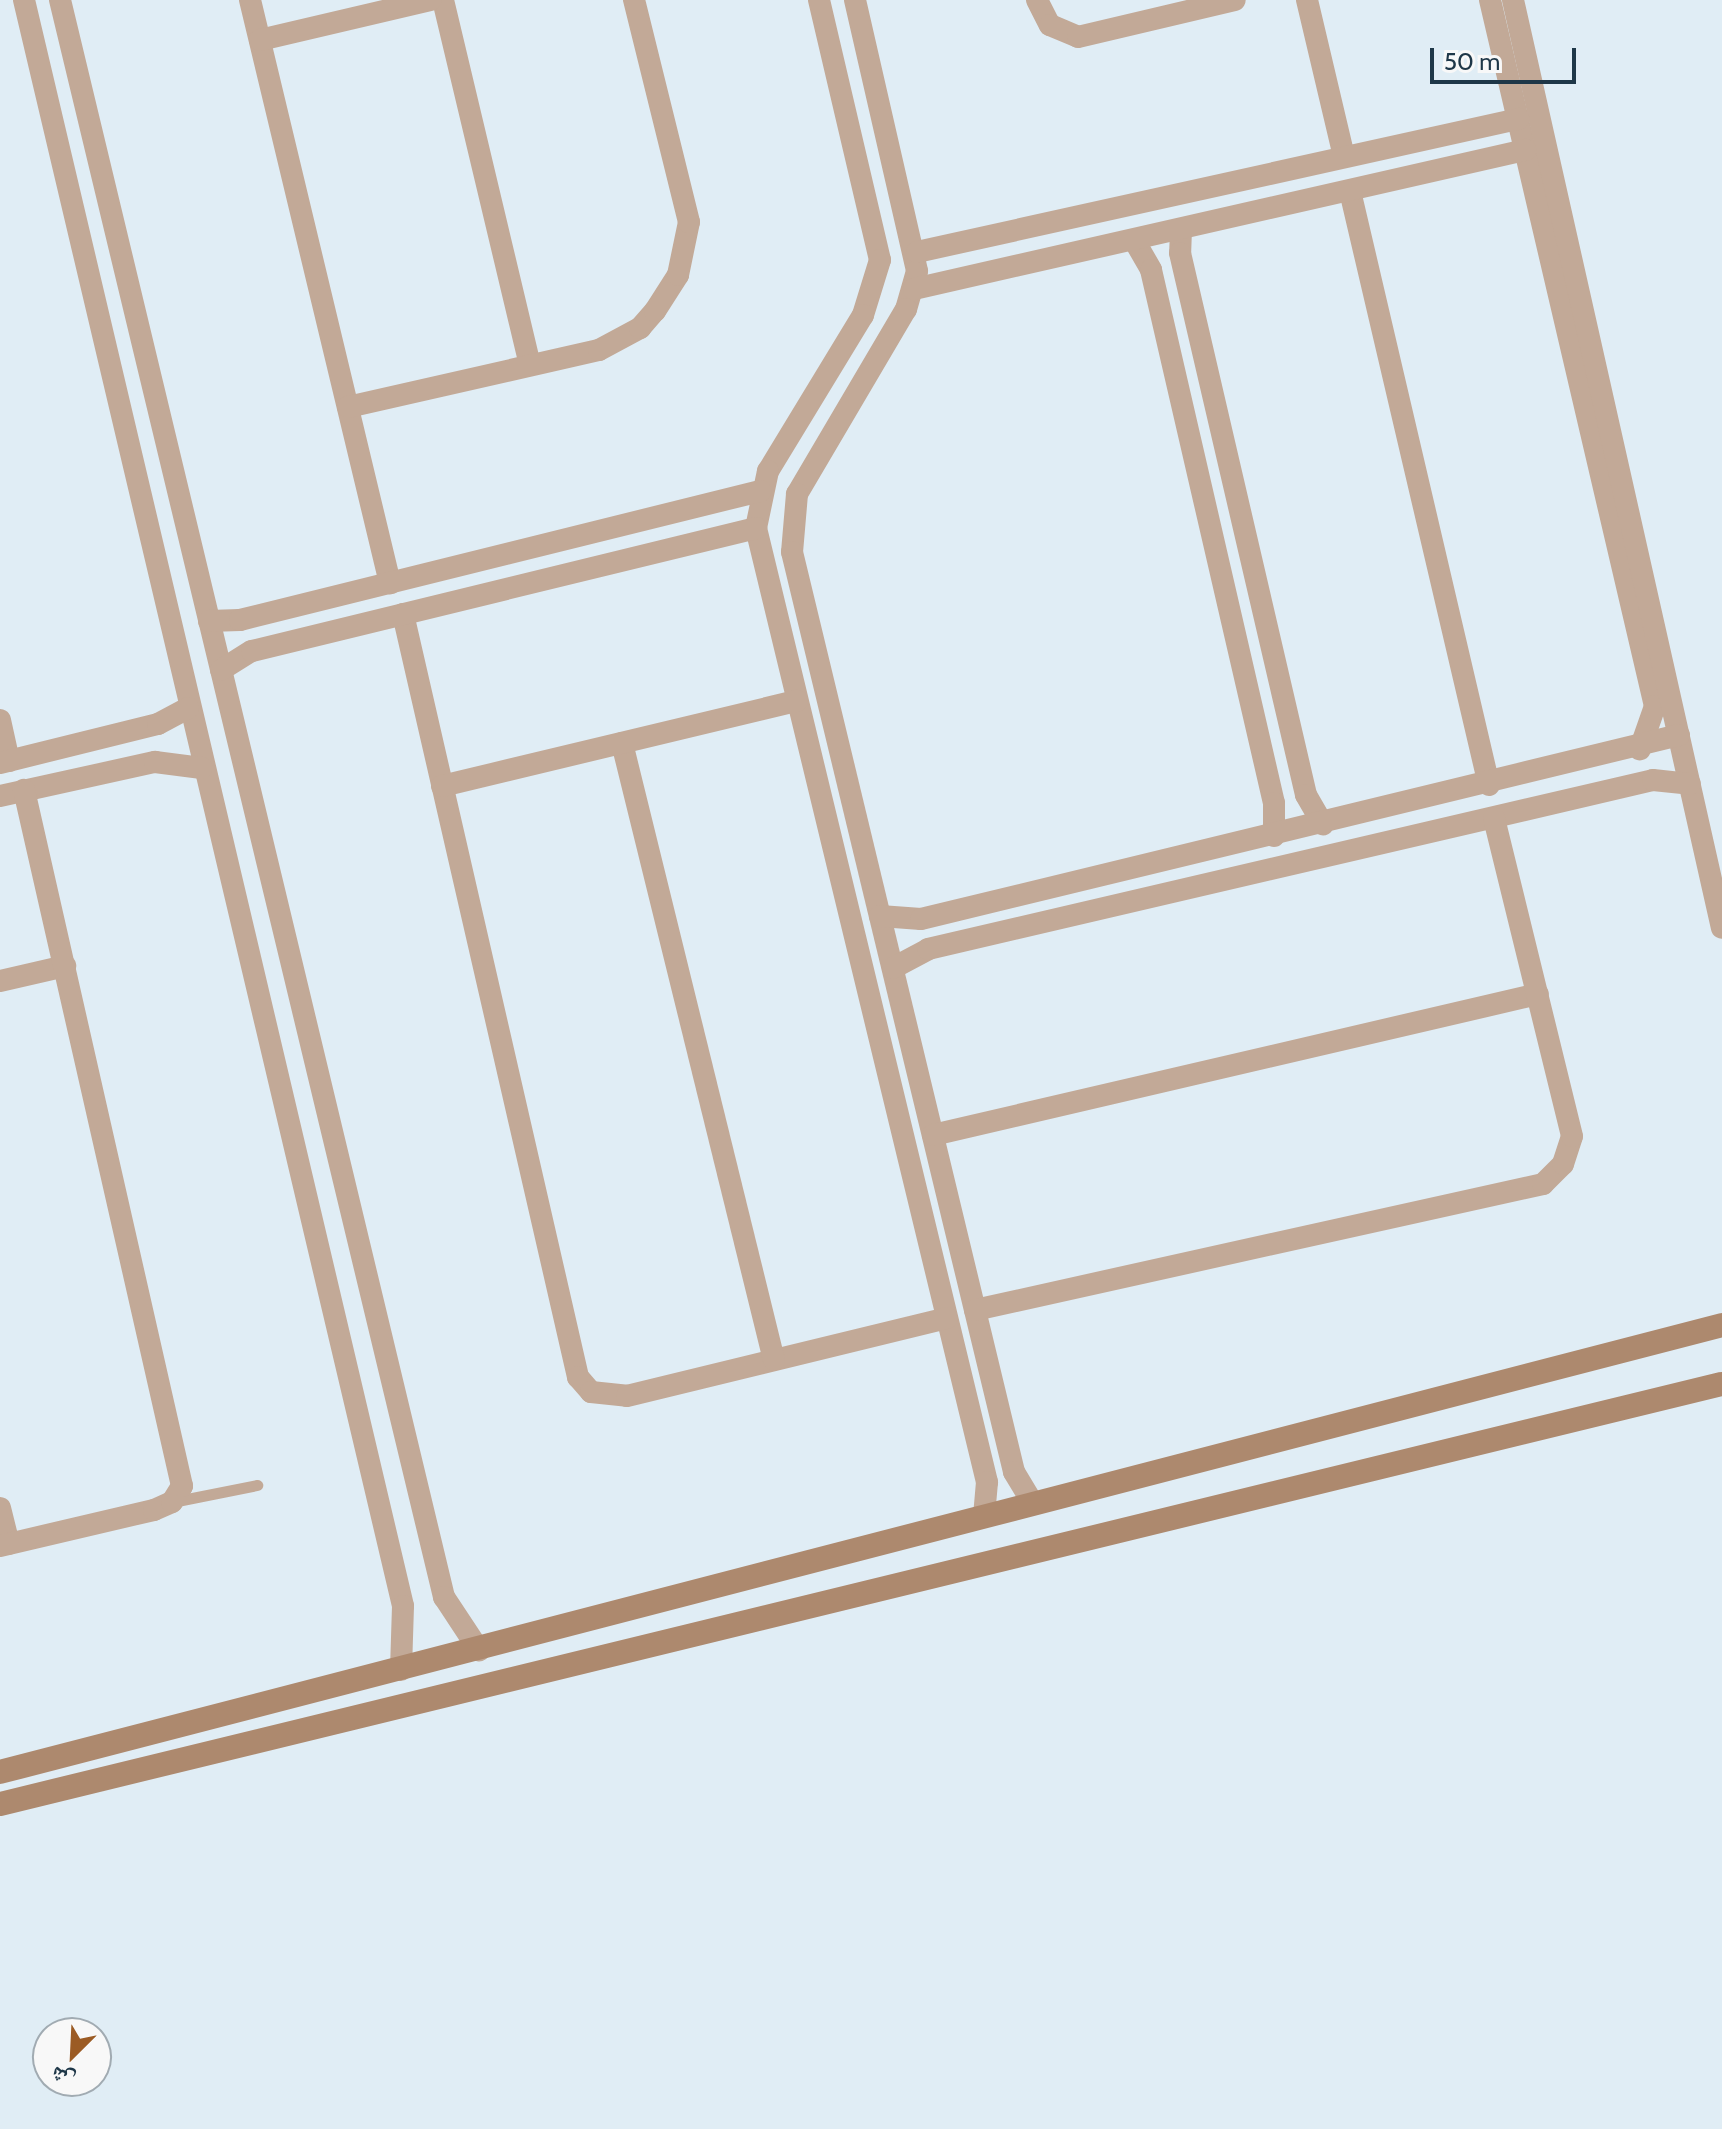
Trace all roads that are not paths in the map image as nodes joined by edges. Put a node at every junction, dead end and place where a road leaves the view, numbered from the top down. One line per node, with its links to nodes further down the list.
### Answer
1 (24, 0): 26 (street)
2 (60, 0): 25 (street)
3 (250, 0): 14 (street)
4 (430, 0): 14 (street)
5 (443, 0): 27 (street)
6 (634, 0): 27 (street)
7 (819, 0): 31 (street)
8 (855, 0): 21 (street)
9 (1037, 0): 10 (street)
10 (1235, 0)
11 (1307, 0): 17 (street)
12 (1490, 0): 15 (street)
13 (1513, 0): 28 (street)
14 (260, 40): 30 (street)
15 (1518, 119): 16 (street); 17 (street)
16 (1525, 150): 18 (street); 29 (street)
17 (1344, 157): 21 (street)
18 (1350, 191): 19 (street); 46 (street)
19 (1181, 229): 20 (street); 22 (street)
20 (1134, 240): 23 (street); 24 (street)
21 (917, 252): 24 (street)
22 (1182, 261): 23 (street); 51 (street)
23 (1151, 270): 52 (street)
24 (914, 289): 53 (street)
25 (144, 348): 26 (street); 35 (street)
26 (106, 356): 38 (street)
27 (530, 365): 30 (street)
28 (1597, 365): 29 (street); 40 (street)
29 (1574, 370): 42 (street)
30 (348, 407): 33 (street)
31 (760, 491): 32 (street); 33 (street)
32 (756, 528): 34 (street); 37 (street)
33 (390, 583): 35 (street)
34 (403, 614): 36 (street); 47 (street)
35 (209, 621): 36 (street)
36 (221, 670): 71 (street)
37 (797, 701): 41 (street); 61 (street)
38 (188, 708): 43 (street); 44 (street)
39 (0, 720): 43 (street)
40 (1679, 735): 42 (street); 45 (street)
41 (622, 743): 47 (street); 63 (street)
42 (1640, 749): 46 (street)
43 (5, 762)
44 (202, 768): 48 (street); 72 (street)
45 (1690, 784): 50 (street); 54 (street)
46 (1489, 785): 51 (street)
47 (442, 786): 63 (street)
48 (24, 790): 49 (street); 55 (street)
49 (0, 796)
50 (1494, 818): 56 (street); 58 (street)
51 (1323, 824): 52 (street)
52 (1274, 836): 53 (street)
53 (880, 916): 56 (street)
54 (1722, 928)
55 (65, 966): 57 (street); 66 (street)
56 (893, 968): 59 (street)
57 (0, 981)
58 (1538, 994): 59 (street); 60 (street)
59 (933, 1135): 60 (street)
60 (975, 1310): 67 (street)
61 (947, 1318): 63 (street); 69 (street)
62 (1722, 1325): 67 (street)
63 (774, 1360)
64 (1722, 1384): 74 (street)
65 (257, 1485): 66 (lane)
66 (172, 1502): 70 (street)
67 (1033, 1504): 69 (street)
68 (0, 1508): 70 (street)
69 (984, 1517): 71 (street)
70 (4, 1545)
71 (479, 1650): 72 (street)
72 (401, 1670): 73 (street)
73 (0, 1772)
74 (0, 1804)

